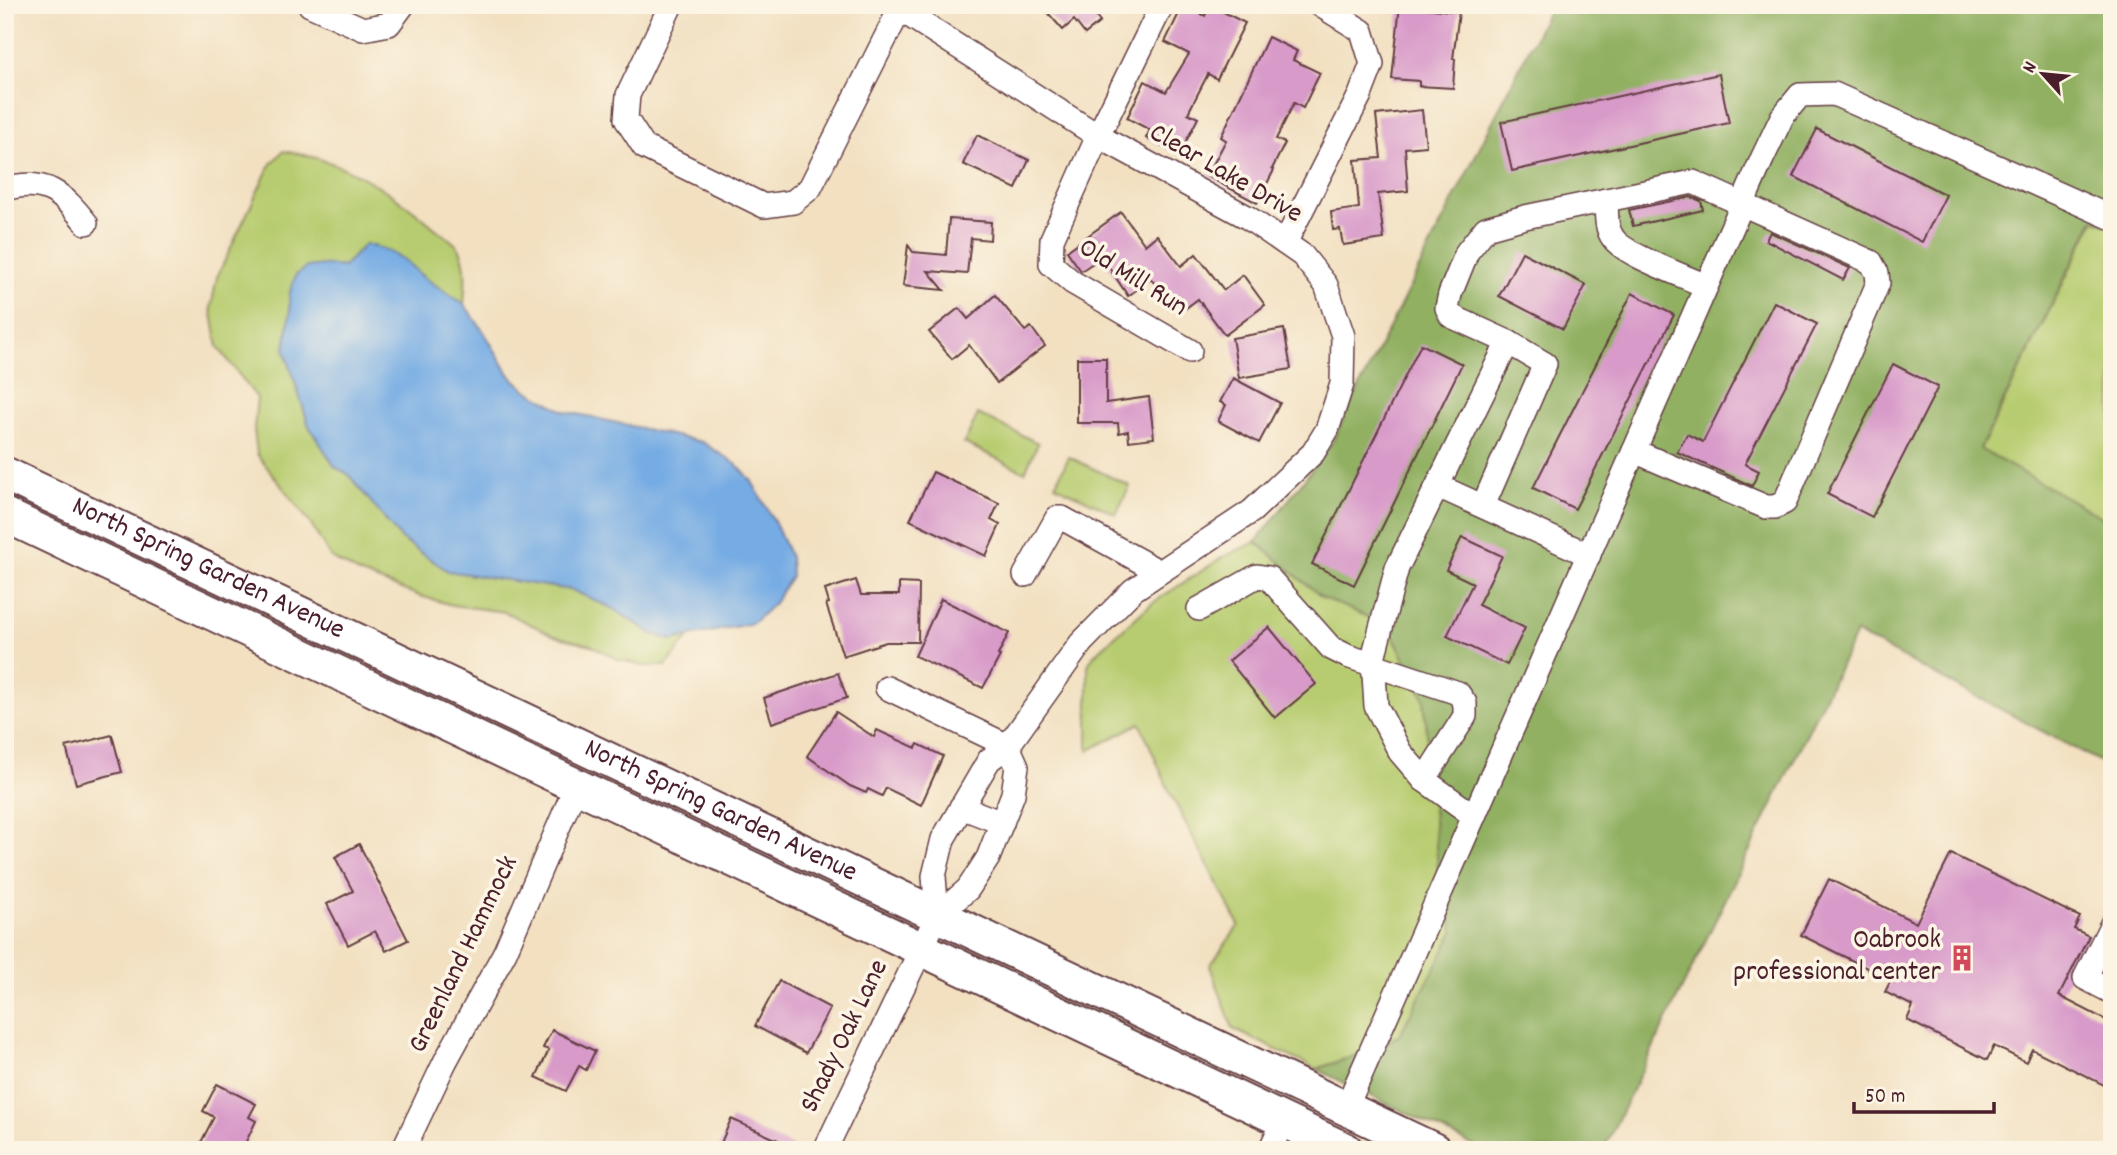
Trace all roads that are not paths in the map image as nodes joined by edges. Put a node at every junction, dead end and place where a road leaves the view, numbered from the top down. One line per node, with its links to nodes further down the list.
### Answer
1 (310, 5): 2 (street)
2 (403, 5)
3 (671, 5): 6 (street)
4 (1162, 5): 7 (street)
5 (1320, 5): 13 (street)
6 (898, 7): 7 (street, Clear Lake Drive)
7 (1098, 136): 13 (street, Clear Lake Drive); 16 (street, Old Mill Run)
8 (5, 189): 12 (street)
9 (1606, 200): 10 (street); 14 (street); 15 (street)
10 (1743, 203): 11 (street); 14 (street); 17 (street)
11 (2112, 218)
12 (86, 223)
13 (1285, 243): 23 (street, Clear Lake Drive)
14 (1706, 286): 17 (street)
15 (1508, 342): 19 (street); 20 (street)
16 (1190, 351)
17 (1634, 451): 22 (street)
18 (5, 474): 34 (highway, North Spring Garden Avenue)
19 (1438, 485): 20 (street); 26 (street)
20 (1483, 506): 22 (street)
21 (5, 515): 30 (highway, North Spring Garden Avenue)
22 (1589, 555): 32 (street)
23 (1158, 571): 24 (street); 28 (street, Clear Lake Drive)
24 (1025, 575)
25 (1199, 609): 26 (street)
26 (1374, 664): 29 (street); 29 (street)
27 (887, 688): 28 (street)
28 (1008, 746): 31 (street, Clear Lake Drive); 33 (street, Clear Lake Drive)
29 (1424, 780): 32 (street)
30 (576, 786): 36 (highway, North Spring Garden Avenue); 40 (street, Greenland Hammock)
31 (961, 807): 33 (street); 34 (street, Clear Lake Drive)
32 (1474, 817): 38 (street)
33 (1002, 823): 34 (street, Clear Lake Drive)
34 (937, 916): 36 (street, Clear Lake Drive); 38 (highway, North Spring Garden Avenue)
35 (2112, 924): 37 (street)
36 (921, 950): 39 (highway, North Spring Garden Avenue); 41 (street, Shady Oak Lane)
37 (2112, 992)
38 (1346, 1108): 43 (highway, North Spring Garden Avenue)
39 (1277, 1135): 42 (highway, North Spring Garden Avenue)
40 (403, 1150)
41 (825, 1150)
42 (1346, 1150)
43 (1434, 1150)

